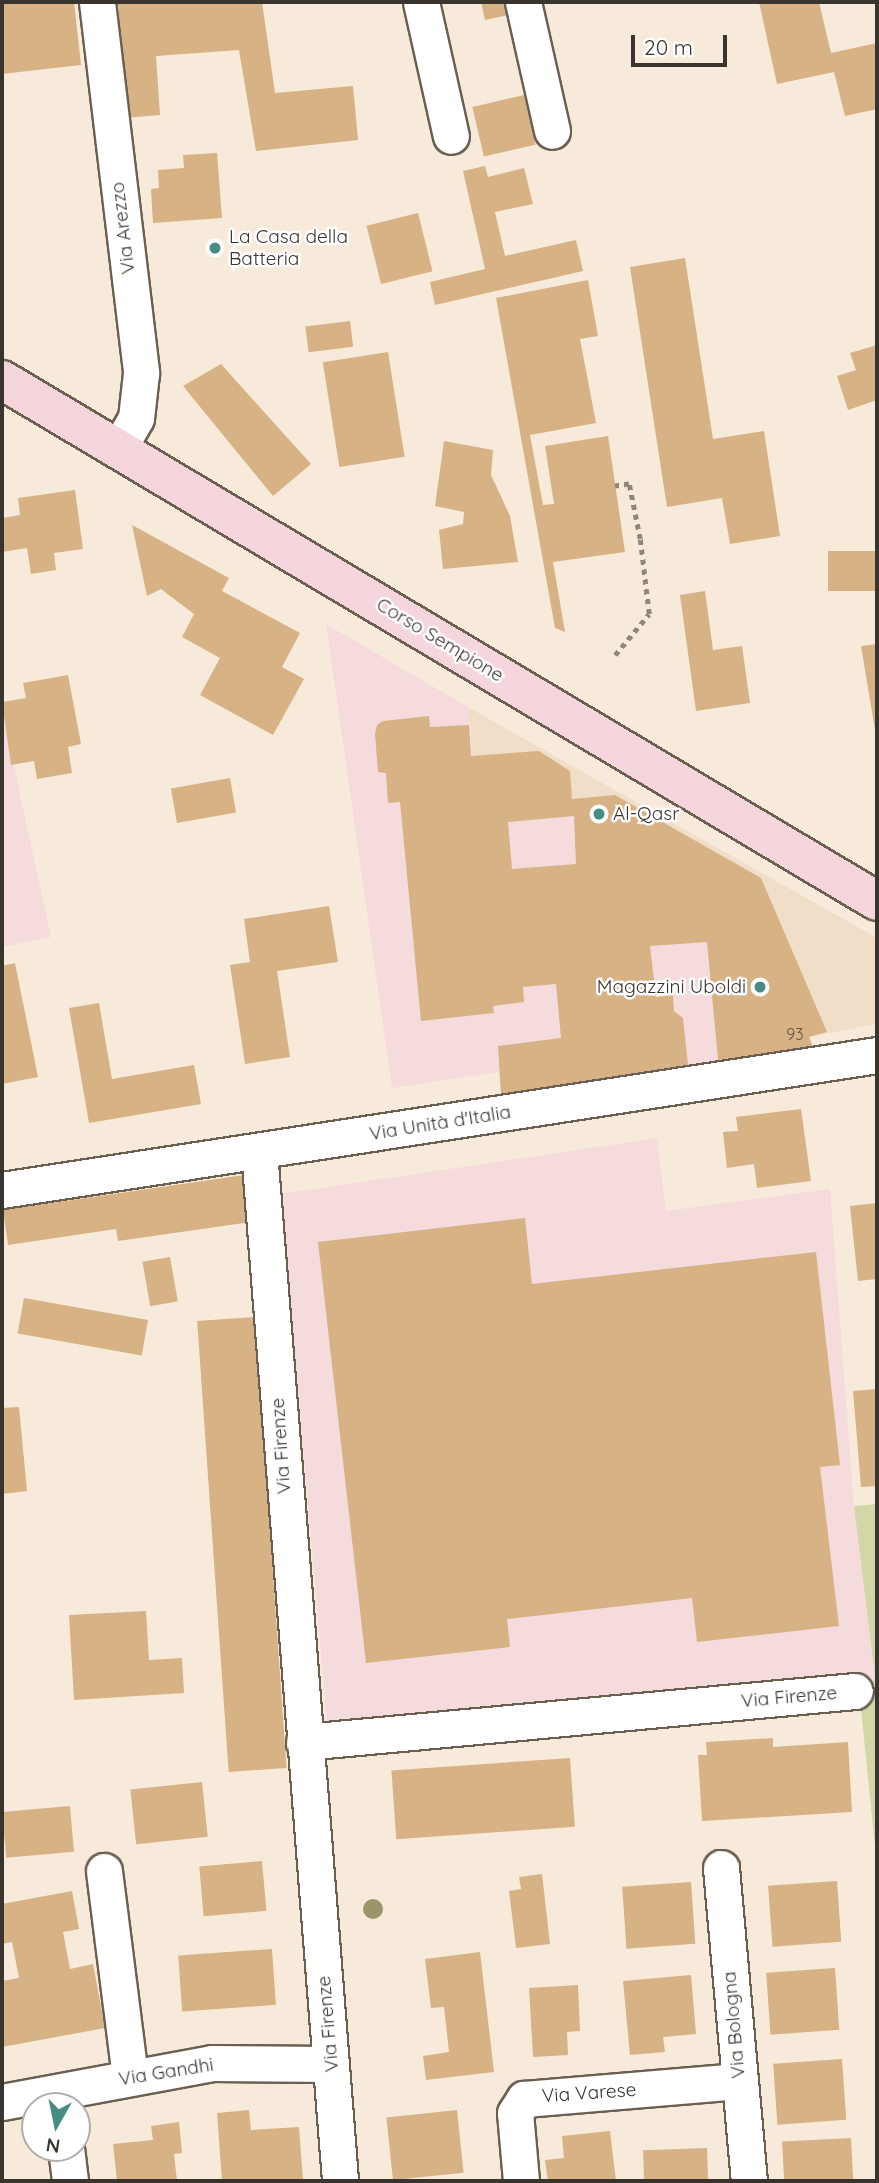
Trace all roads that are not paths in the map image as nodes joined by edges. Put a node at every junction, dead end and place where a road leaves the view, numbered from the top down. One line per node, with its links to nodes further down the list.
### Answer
1 (97, 2): 7 (street, Via Arezzo)
2 (421, 2): 5 (street)
3 (523, 2): 4 (street)
4 (552, 131)
5 (452, 136)
6 (2, 380): 7 (main road, Corso Sempione)
7 (118, 449): 8 (main road, Corso Sempione)
8 (877, 901)
9 (877, 1055): 10 (street, Via Unità d'Italia)
10 (259, 1151): 11 (street, Via Unità d'Italia); 13 (street, Via Firenze)
11 (2, 1190)
12 (855, 1691): 13 (street, Via Firenze)
13 (304, 1742): 16 (street, Via Firenze)
14 (721, 1868): 18 (street, Via Bologna)
15 (104, 1871): 17 (street)
16 (331, 2064): 17 (street, Via Gandhi); 24 (street, Via Firenze)
17 (130, 2077): 19 (street, Via Gandhi)
18 (739, 2081): 25 (street, Via Varese); 26 (street, Via Bologna)
19 (80, 2092)
20 (21, 2101): 21 (street, Via Gandhi)
21 (2, 2102)
22 (68, 2162): 23 (street)
23 (70, 2181)
24 (340, 2181)
25 (521, 2181)
26 (749, 2181)

